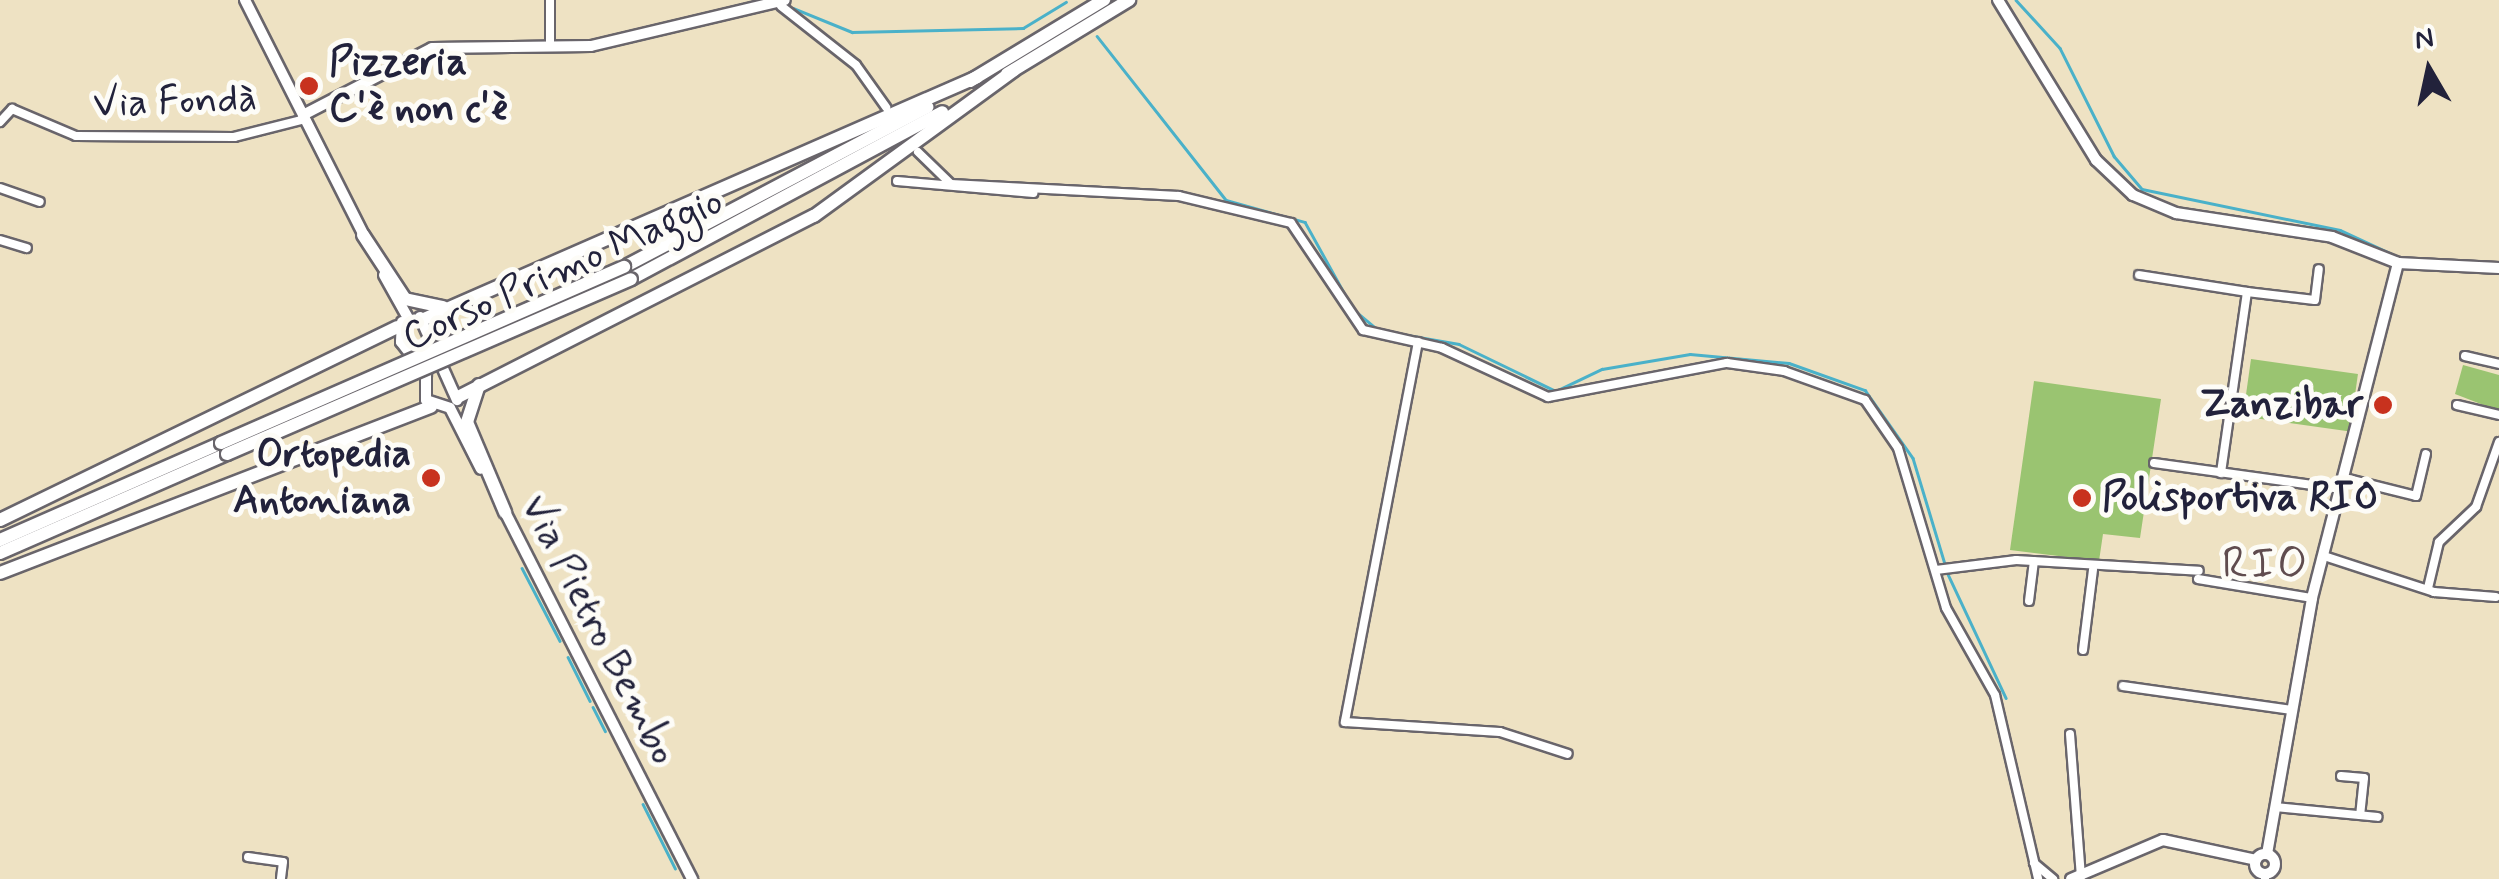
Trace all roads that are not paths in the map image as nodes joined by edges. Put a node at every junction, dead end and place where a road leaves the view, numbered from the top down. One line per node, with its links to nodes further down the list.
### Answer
1 (245, 0): 11 (street)
2 (550, 0): 7 (street)
3 (1104, 0): 9 (highway, Corso Primo Maggio)
4 (1129, 0): 8 (highway, Corso Primo Maggio)
5 (1998, 0): 21 (street)
6 (783, 3): 7 (street); 10 (street)
7 (550, 46): 11 (street)
8 (1014, 70): 24 (highway, Corso Primo Maggio); 33 (highway)
9 (976, 77): 24 (highway, Corso Primo Maggio); 27 (highway)
10 (886, 107)
11 (304, 117): 12 (street, Via Fondà); 18 (street)
12 (0, 122)
13 (918, 152): 16 (street)
14 (897, 180): 16 (street)
15 (0, 188): 17 (street)
16 (1042, 189): 30 (street)
17 (40, 202)
18 (364, 235): 27 (highway); 29 (street)
19 (0, 240): 20 (street)
20 (27, 248)
21 (2398, 263): 22 (street); 43 (street)
22 (2499, 268)
23 (2319, 269): 26 (street)
24 (628, 273): 39 (highway, Corso Primo Maggio, bridge)
25 (2139, 275): 26 (street)
26 (2248, 292): 42 (street)
27 (445, 307): 28 (highway)
28 (424, 319): 29 (street); 34 (street, Via Pietro Bembo)
29 (403, 323): 36 (street); 45 (highway)
30 (1418, 342): 50 (street); 61 (street)
31 (2465, 356): 32 (street)
32 (2499, 364)
33 (480, 383): 34 (highway); 44 (highway)
34 (454, 403): 36 (street); 44 (street, Via Pietro Bembo)
35 (2457, 404): 37 (street)
36 (430, 407): 52 (highway)
37 (2499, 416)
38 (2499, 442): 53 (street)
39 (224, 449): 46 (highway, Corso Primo Maggio); 47 (highway, Corso Primo Maggio)
40 (2426, 454): 43 (street)
41 (2154, 463): 42 (street)
42 (2221, 472): 43 (street)
43 (2342, 484): 48 (street)
44 (505, 512): 73 (street, Via Pietro Bembo)
45 (0, 520)
46 (0, 540)
47 (0, 553)
48 (2324, 556): 53 (street); 55 (street)
49 (2034, 561): 50 (street); 51 (street); 56 (street)
50 (1943, 569): 69 (street)
51 (2093, 570): 55 (street); 57 (street)
52 (0, 572)
53 (2428, 588): 54 (street)
54 (2496, 597)
55 (2312, 598): 59 (street)
56 (2029, 601)
57 (2082, 650)
58 (2123, 686): 59 (street)
59 (2291, 710): 63 (street)
60 (2070, 734): 71 (street)
61 (1568, 754)
62 (2341, 776): 64 (street)
63 (2275, 807): 64 (street); 66 (street)
64 (2360, 816): 65 (street)
65 (2378, 817)
66 (2267, 854): 68 (street); 70 (street)
67 (248, 857): 72 (street)
68 (2256, 860): 70 (street); 71 (street)
69 (2032, 861): 74 (street); 75 (street)
70 (2265, 876)
71 (2076, 878)
72 (282, 879)
73 (692, 879)
74 (2038, 879)
75 (2053, 879)

